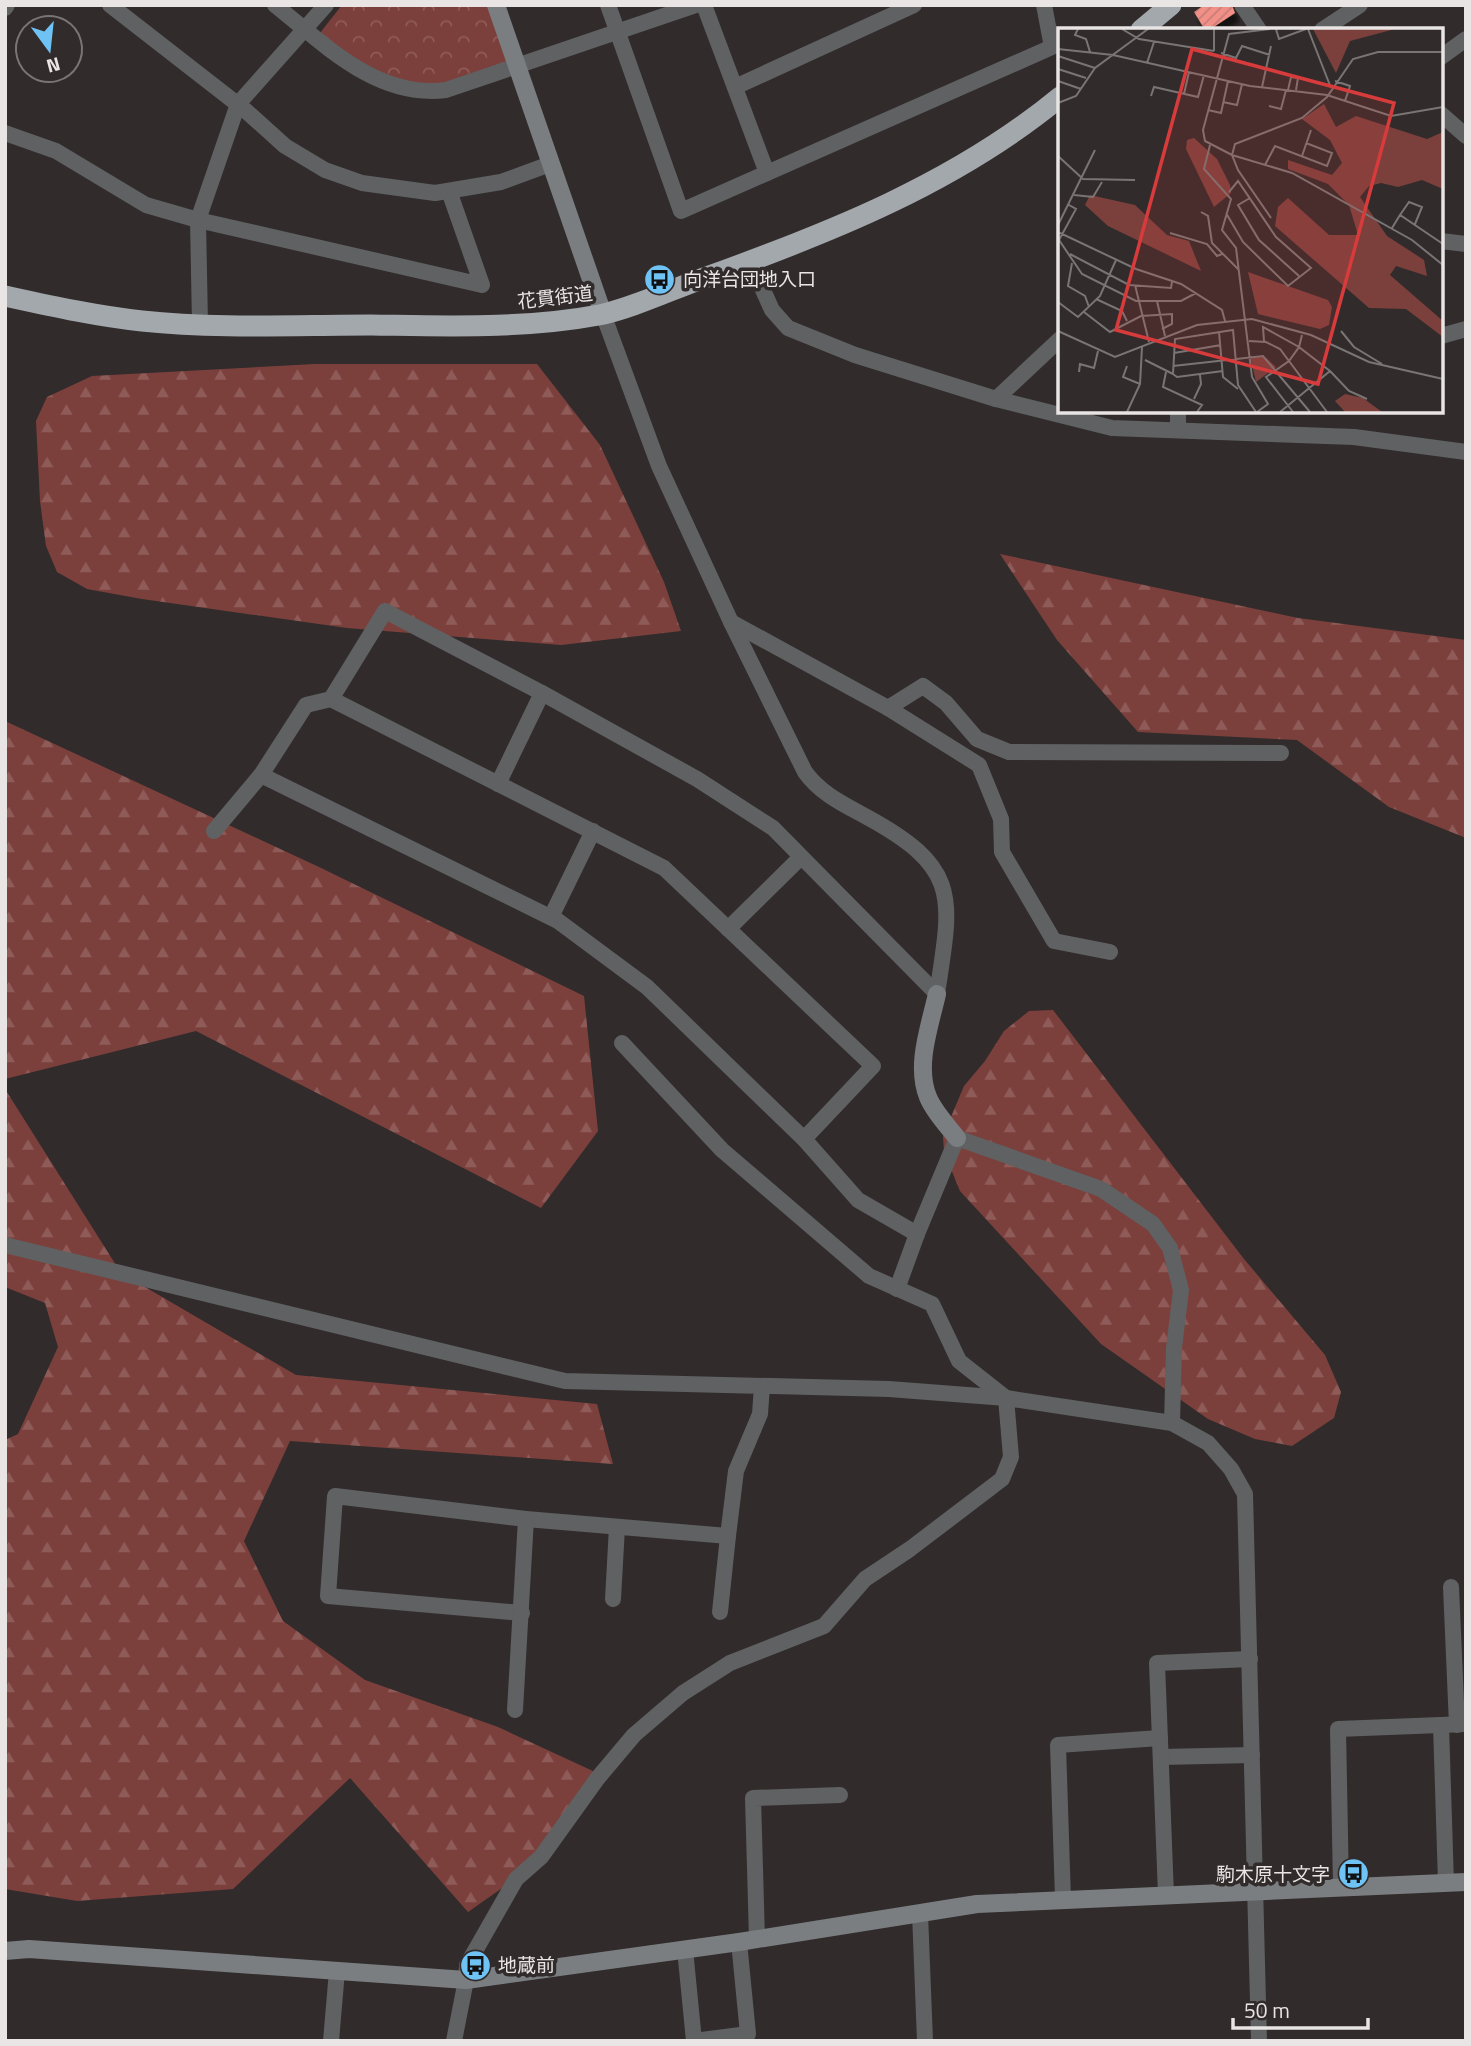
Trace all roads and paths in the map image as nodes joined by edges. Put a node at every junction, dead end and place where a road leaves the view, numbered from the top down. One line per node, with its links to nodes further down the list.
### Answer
1 (110, 5): 23 (street)
2 (275, 5): 16 (street)
3 (326, 5): 16 (street)
4 (496, 5): 20 (street)
5 (608, 5): 17 (street)
6 (696, 5): 17 (street)
7 (704, 5): 21 (street)
8 (914, 5): 21 (street)
9 (1044, 5): 28 (street)
10 (1171, 5): 13 (highway)
11 (1242, 5): 14 (street)
12 (1360, 5): 15 (street)
13 (1143, 28)
14 (1258, 28)
15 (1325, 28)
16 (306, 30): 20 (street); 23 (street)
17 (617, 32): 20 (street); 28 (street)
18 (1466, 39): 19 (street)
19 (1443, 56)
20 (516, 67): 27 (street)
21 (735, 87): 28 (street)
22 (1058, 98): 33 (highway, 花貫街道)
23 (238, 104): 29 (street); 30 (street)
24 (1443, 116): 26 (street)
25 (5, 133): 30 (street)
26 (1466, 136)
27 (550, 164): 29 (street); 35 (street)
28 (767, 173)
29 (449, 191): 30 (street)
30 (198, 220): 36 (street)
31 (1443, 241): 32 (street)
32 (1466, 244)
33 (750, 261): 35 (highway, 花貫街道); 40 (street)
34 (5, 296): 36 (highway, 花貫街道)
35 (603, 314): 36 (highway, 花貫街道); 44 (street)
36 (200, 324)
37 (1466, 329): 38 (street)
38 (1443, 335)
39 (1058, 341): 40 (street)
40 (996, 399): 42 (street)
41 (1178, 413): 42 (street)
42 (1178, 430): 43 (street)
43 (1466, 452)
44 (731, 622): 47 (street); 57 (street)
45 (542, 693): 46 (street); 50 (street); 53 (street)
46 (331, 698): 49 (street); 50 (street)
47 (888, 708): 48 (street); 56 (street)
48 (1281, 753)
49 (261, 775): 51 (street); 54 (street)
50 (498, 784): 52 (street)
51 (215, 831)
52 (593, 831): 54 (street); 55 (street)
53 (801, 857): 55 (street); 57 (street)
54 (551, 917): 60 (street)
55 (727, 929): 60 (street)
56 (1110, 952)
57 (937, 994): 59 (street)
58 (622, 1043): 63 (street)
59 (957, 1138): 61 (street); 66 (street)
60 (804, 1139): 61 (street)
61 (917, 1234): 63 (street)
62 (5, 1245): 64 (street)
63 (897, 1289): 65 (street)
64 (762, 1386): 65 (street); 69 (street)
65 (1006, 1398): 66 (street); 93 (street)
66 (1172, 1423): 74 (street)
67 (526, 1519): 68 (street); 73 (street); 73 (street)
68 (617, 1527): 69 (street); 71 (street)
69 (728, 1536): 72 (street)
70 (1451, 1587): 76 (street)
71 (613, 1599)
72 (720, 1612)
73 (522, 1613): 75 (street)
74 (1250, 1659): 77 (street); 78 (street)
75 (515, 1710)
76 (1454, 1725): 82 (street); 83 (street)
77 (1160, 1738): 79 (street); 86 (street)
78 (1252, 1755): 79 (street); 84 (street)
79 (1161, 1757): 85 (street)
80 (840, 1795): 88 (street)
81 (1466, 1882): 82 (street)
82 (1446, 1883): 83 (street)
83 (1341, 1887): 84 (street)
84 (1255, 1891): 85 (street); 97 (street)
85 (1166, 1895): 86 (street)
86 (1063, 1899): 87 (street)
87 (920, 1913): 88 (street); 96 (street)
88 (757, 1939): 89 (street)
89 (739, 1942): 90 (street); 90 (street)
90 (685, 1949): 93 (street)
91 (5, 1951): 92 (street)
92 (337, 1971): 93 (street); 95 (street)
93 (466, 1980): 94 (street)
94 (460, 2039)
95 (331, 2041)
96 (925, 2041)
97 (1259, 2041)

